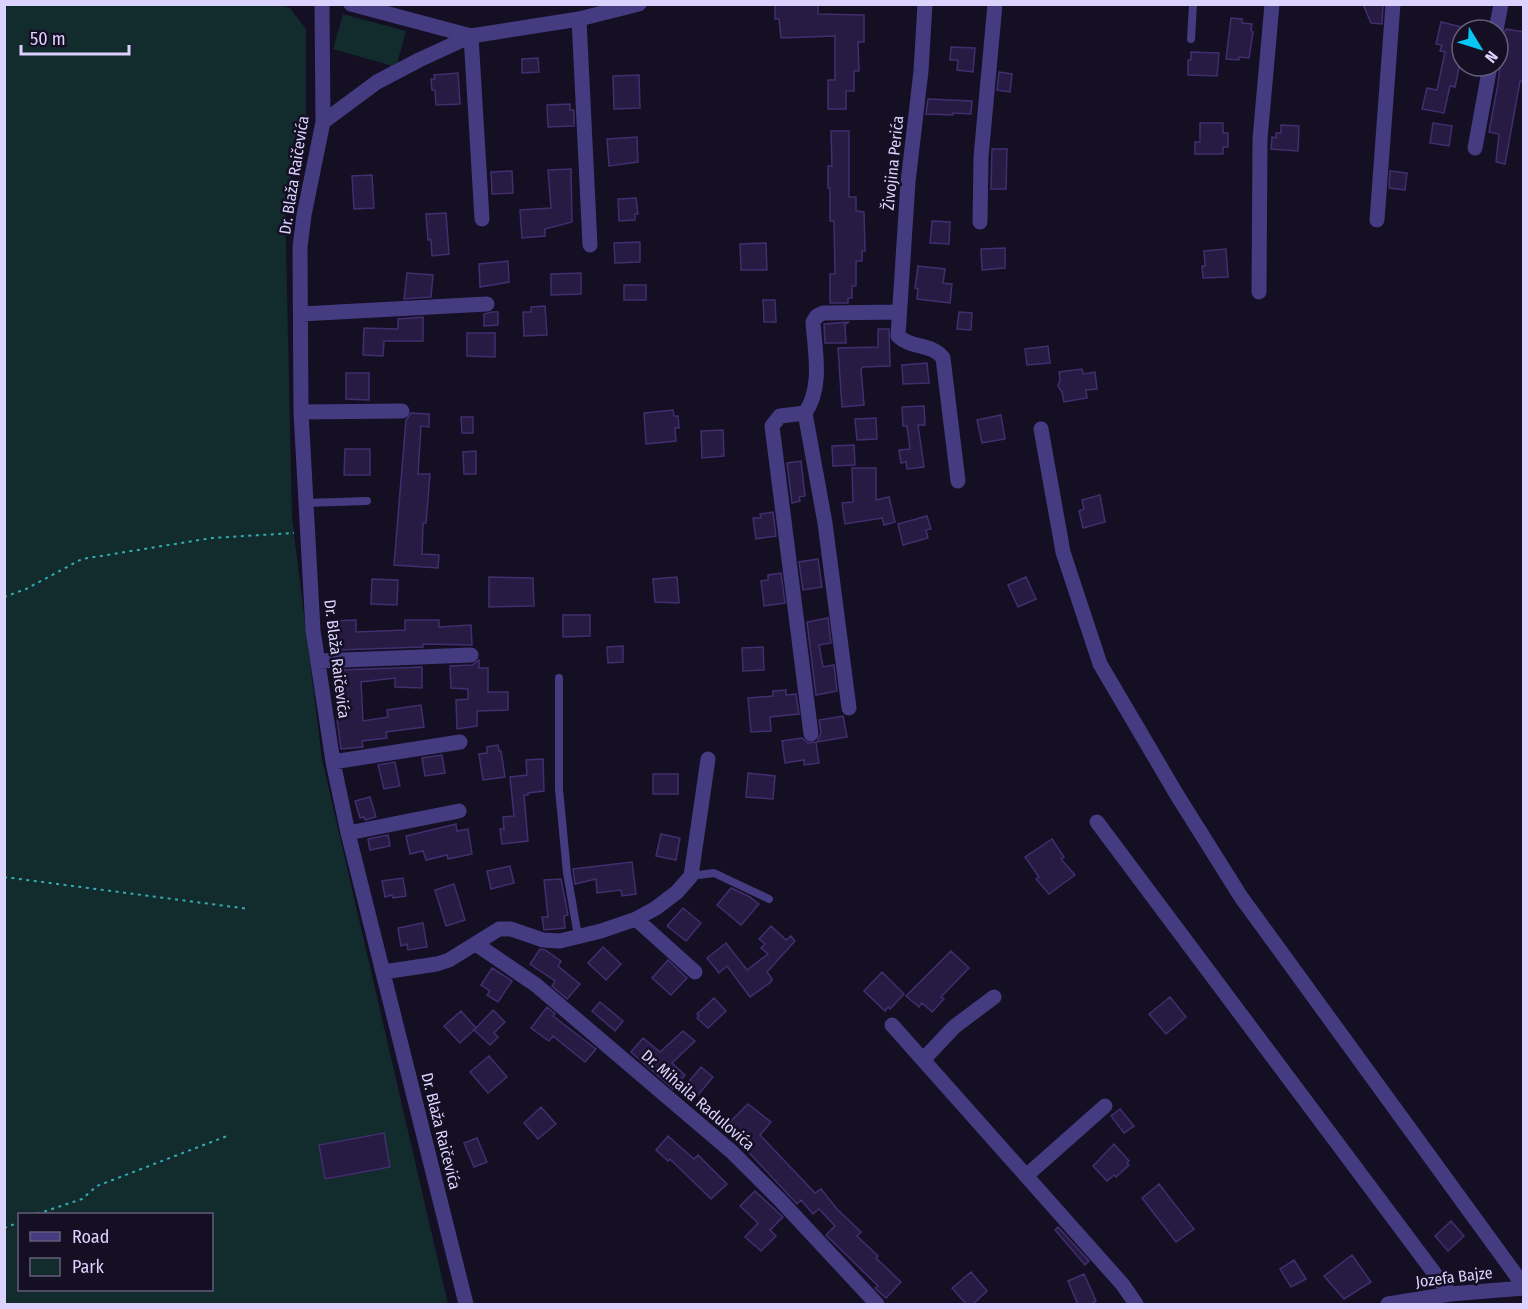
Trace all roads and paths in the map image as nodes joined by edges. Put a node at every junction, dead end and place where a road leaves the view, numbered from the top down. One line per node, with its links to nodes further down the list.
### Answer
1 (322, 4): 13 (street, Dr. Blaža Raičevića)
2 (351, 4): 10 (street)
3 (639, 4): 9 (street)
4 (925, 4): 22 (street, Živojina Perića)
5 (995, 4): 17 (street)
6 (1193, 4): 11 (lane)
7 (1272, 4): 19 (street)
8 (1393, 4): 16 (street)
9 (579, 19): 10 (street); 18 (street)
10 (471, 36): 13 (street); 15 (street)
11 (1191, 39)
12 (1488, 78): 14 (street)
13 (323, 122): 21 (street, Dr. Blaža Raičevića)
14 (1475, 148)
15 (482, 219)
16 (1377, 220)
17 (980, 222)
18 (590, 245)
19 (1259, 292)
20 (487, 304): 21 (street)
21 (301, 314): 24 (street, Dr. Blaža Raičevića)
22 (898, 318): 25 (street); 27 (street)
23 (402, 411): 24 (street)
24 (301, 412): 29 (street, Dr. Blaža Raičevića)
25 (805, 412): 35 (street); 36 (street)
26 (1041, 429): 59 (street)
27 (958, 481)
28 (367, 501): 29 (lane)
29 (304, 503): 30 (street, Dr. Blaža Raičevića)
30 (306, 533): 31 (path); 33 (street, Dr. Blaža Raičevića)
31 (4, 597)
32 (471, 655): 33 (street)
33 (318, 661): 39 (street, Dr. Blaža Raičevića)
34 (559, 678): 48 (lane)
35 (849, 708)
36 (811, 734)
37 (460, 742): 39 (street)
38 (708, 759): 43 (street)
39 (333, 762): 42 (street, Dr. Blaža Raičevića)
40 (459, 811): 42 (street)
41 (1097, 822): 60 (street)
42 (348, 833): 50 (street, Dr. Blaža Raičevića)
43 (691, 876): 45 (lane); 47 (street)
44 (4, 877): 46 (path)
45 (769, 899)
46 (249, 909)
47 (636, 919): 48 (street); 51 (street)
48 (578, 936): 49 (street)
49 (476, 944): 50 (street); 62 (street, Dr. Mihaila Radulovića)
50 (383, 972): 61 (street, Dr. Blaža Raičevića)
51 (695, 972)
52 (994, 997): 54 (street)
53 (892, 1025): 54 (street)
54 (923, 1060): 57 (street)
55 (1105, 1106): 57 (street)
56 (227, 1136): 58 (path)
57 (1026, 1176): 63 (street)
58 (42, 1213)
59 (1524, 1287): 60 (street, Jozefa Bajze)
60 (1450, 1293): 64 (street, Jozefa Bajze)
61 (466, 1305)
62 (877, 1305)
63 (1136, 1305)
64 (1388, 1305)

